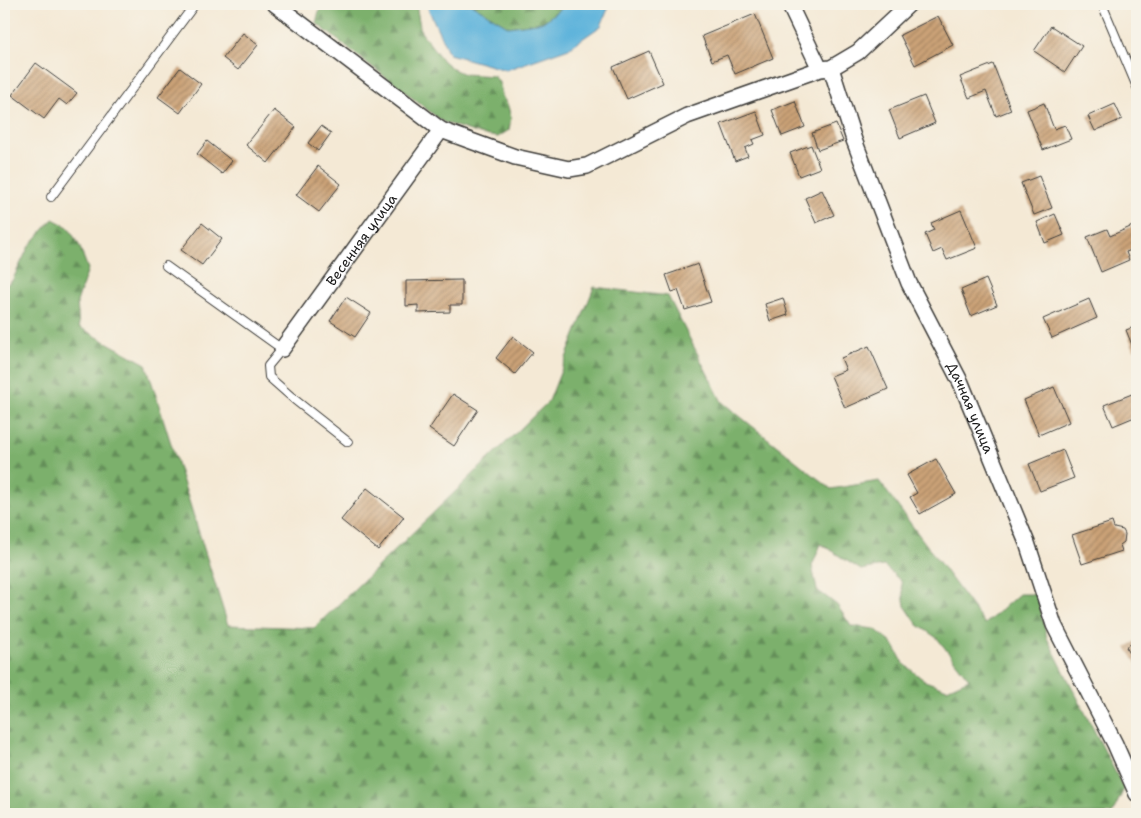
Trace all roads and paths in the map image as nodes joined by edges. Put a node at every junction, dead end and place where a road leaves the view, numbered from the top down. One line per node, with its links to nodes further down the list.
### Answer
1 (195, 4): 9 (lane)
2 (275, 4): 8 (street)
3 (789, 4): 6 (street, Дачная улица)
4 (908, 4): 6 (street)
5 (1102, 4): 7 (lane)
6 (825, 68): 8 (street); 13 (street, Дачная улица)
7 (1137, 87)
8 (441, 130): 11 (street, Весенняя улица)
9 (51, 197)
10 (166, 266): 11 (lane)
11 (282, 349): 12 (lane)
12 (348, 442)
13 (1137, 794)

